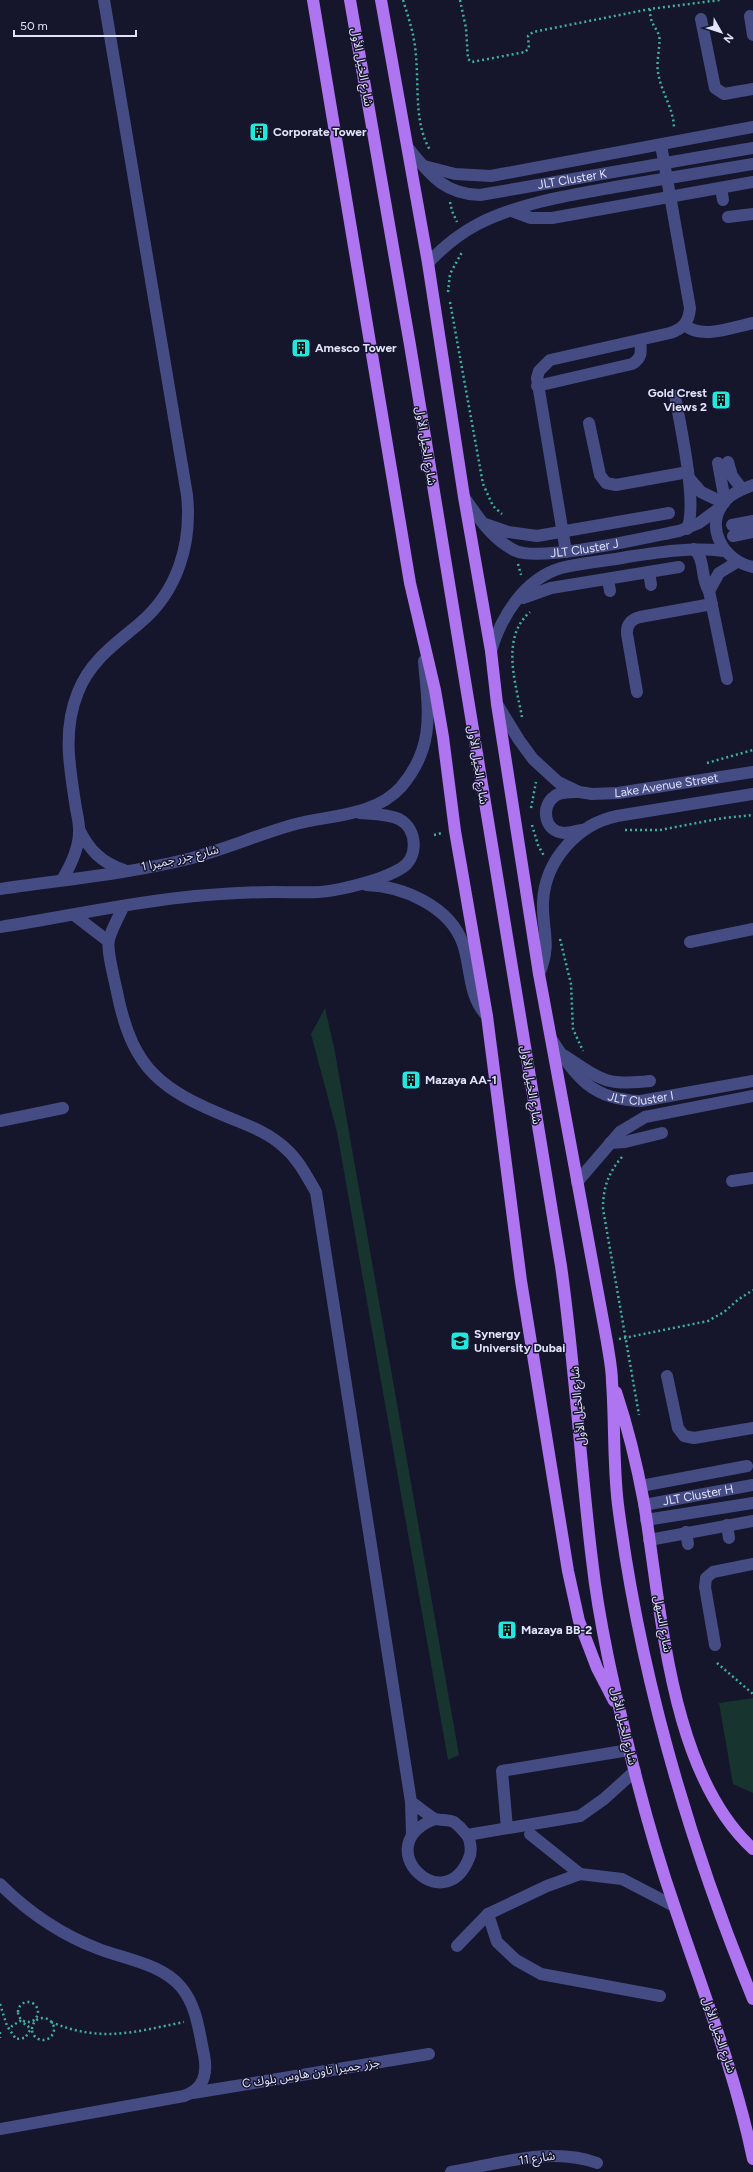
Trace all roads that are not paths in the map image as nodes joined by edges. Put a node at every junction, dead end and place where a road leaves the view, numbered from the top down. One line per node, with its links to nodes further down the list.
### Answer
1 (104, 0): 63 (street)
2 (313, 0): 54 (main road)
3 (350, 0): 106 (main road, شارع الخيل الأول)
4 (381, 0): 11 (main road)
5 (750, 16): 7 (street)
6 (701, 19): 8 (street)
7 (753, 34)
8 (753, 89)
9 (753, 123): 10 (street)
10 (667, 144): 13 (street); 15 (street)
11 (408, 148): 15 (street, JLT Cluster K); 24 (main road)
12 (753, 148): 13 (street, JLT Cluster K)
13 (664, 164): 15 (street, JLT Cluster K); 16 (street)
14 (753, 164): 16 (street, JLT Cluster K)
15 (422, 165)
16 (666, 179): 19 (street); 21 (street, JLT Cluster K)
17 (753, 182): 18 (street)
18 (721, 188): 19 (street); 20 (street)
19 (670, 197): 21 (street); 26 (street)
20 (723, 200)
21 (512, 211): 24 (street, JLT Cluster K)
22 (753, 214): 23 (street)
23 (728, 217)
24 (428, 263): 33 (main road)
25 (753, 323): 26 (street)
26 (685, 324): 27 (street)
27 (640, 340): 28 (street); 28 (street)
28 (537, 386): 40 (street)
29 (675, 396): 31 (street)
30 (589, 422): 31 (street)
31 (689, 475): 34 (street); 38 (street)
32 (748, 487): 34 (street, JLT Cluster J); 34 (street)
33 (464, 497): 37 (street, JLT Cluster J); 55 (main road)
34 (724, 504): 38 (street, JLT Cluster J); 42 (street)
35 (668, 513): 40 (street)
36 (753, 521): 39 (street)
37 (482, 523): 40 (street); 43 (street, JLT Cluster J)
38 (687, 529): 43 (street, JLT Cluster J)
39 (753, 532)
40 (563, 533): 43 (street)
41 (694, 549): 42 (street, JLT Cluster J); 51 (street); 52 (street, JLT Cluster J)
42 (724, 551): 44 (street)
43 (566, 552)
44 (737, 562): 46 (street); 51 (street)
45 (680, 567): 47 (street)
46 (753, 567)
47 (649, 572): 48 (street); 49 (street)
48 (608, 579): 50 (street); 52 (street)
49 (651, 585)
50 (610, 591)
51 (709, 591): 53 (street)
52 (514, 602): 55 (street, JLT Cluster J)
53 (712, 604): 56 (street); 57 (street)
54 (423, 640): 62 (street); 76 (main road)
55 (492, 651): 58 (main road)
56 (727, 678)
57 (637, 692)
58 (497, 704): 60 (street, Lake Avenue Street); 75 (main road)
59 (753, 772): 60 (street, Lake Avenue Street)
60 (579, 792): 64 (street, Lake Avenue Street)
61 (753, 794): 64 (street, Lake Avenue Street)
62 (357, 812): 65 (street, شارع جزر جميرا 1); 67 (street)
63 (79, 829): 65 (street); 66 (street)
64 (583, 829): 75 (street, Lake Avenue Street)
65 (124, 870): 66 (street, شارع جزر جميرا 1)
66 (62, 880): 68 (street, شارع جزر جميرا 1)
67 (359, 884): 69 (street); 76 (street)
68 (0, 889)
69 (123, 907): 70 (street); 73 (street)
70 (74, 915): 71 (street); 73 (street)
71 (0, 927)
72 (753, 929): 74 (street)
73 (108, 941): 109 (street)
74 (690, 942)
75 (539, 974): 77 (main road)
76 (487, 1016): 106 (main road)
77 (552, 1040): 78 (street, JLT Cluster I); 88 (main road)
78 (561, 1054): 79 (street); 80 (street, JLT Cluster I)
79 (650, 1081)
80 (753, 1081)
81 (753, 1096): 85 (street, JLT Cluster I)
82 (64, 1108): 83 (street)
83 (0, 1121)
84 (662, 1133): 85 (street)
85 (610, 1143): 88 (street, JLT Cluster I)
86 (753, 1178): 87 (street)
87 (732, 1181)
88 (578, 1182): 90 (main road)
89 (667, 1376): 91 (street)
90 (612, 1382): 94 (main road, شارع السهل); 122 (main road)
91 (753, 1428)
92 (747, 1466): 94 (street)
93 (753, 1485): 96 (street, JLT Cluster H)
94 (641, 1486): 96 (main road, شارع السهل)
95 (753, 1503): 97 (street, JLT Cluster H)
96 (644, 1505): 97 (main road, شارع السهل)
97 (646, 1520): 102 (main road, شارع السهل)
98 (753, 1521): 99 (street)
99 (727, 1525): 100 (street); 101 (street)
100 (686, 1532): 102 (street); 103 (street)
101 (729, 1538)
102 (649, 1540): 115 (main road, شارع السهل)
103 (688, 1544)
104 (753, 1564): 105 (street)
105 (715, 1646)
106 (621, 1713): 107 (main road, شارع الخيل الأول)
107 (629, 1750): 108 (main road, شارع الخيل الأول); 111 (street)
108 (635, 1771): 111 (street); 118 (main road, شارع الخيل الأول)
109 (411, 1802): 110 (street); 112 (street)
110 (435, 1819): 112 (street); 114 (street)
111 (507, 1828): 114 (street)
112 (412, 1834): 114 (street)
113 (530, 1834): 116 (street)
114 (467, 1835)
115 (753, 1850)
116 (580, 1874): 118 (street); 119 (street)
117 (0, 1884): 124 (street)
118 (674, 1906): 126 (main road, شارع الخيل الأول)
119 (488, 1914): 120 (street); 121 (street)
120 (457, 1946)
121 (660, 1996)
122 (753, 1998)
123 (429, 2054): 124 (street, C جزر جميرا تاون هاوس بلوك)
124 (194, 2092): 125 (street, C جزر جميرا تاون هاوس بلوك)
125 (0, 2129)
126 (753, 2158)
127 (597, 2163): 128 (street, شارع 11)
128 (452, 2172)

